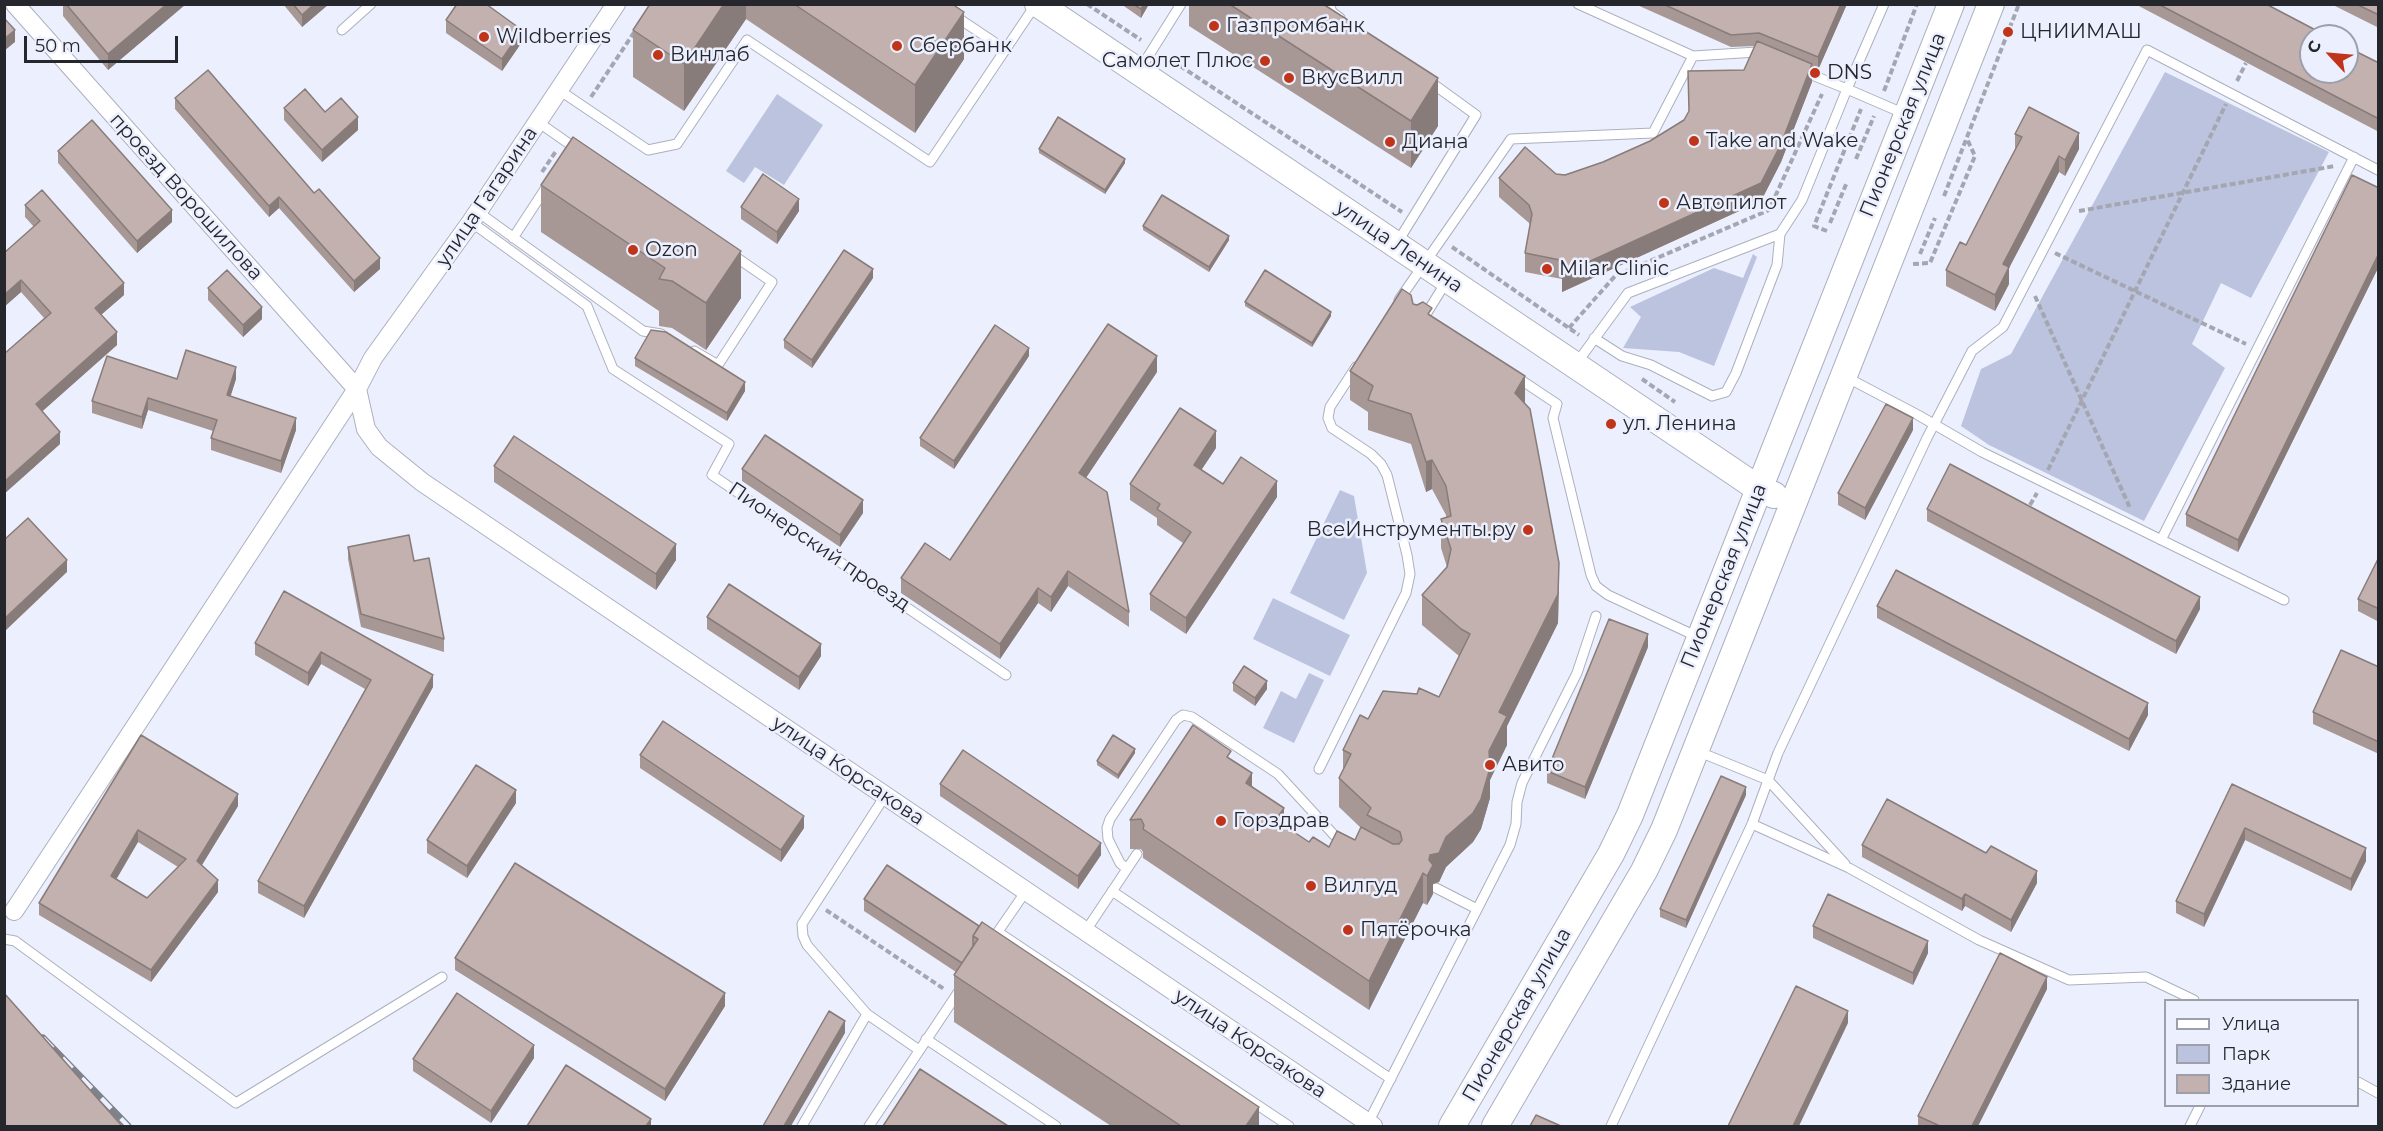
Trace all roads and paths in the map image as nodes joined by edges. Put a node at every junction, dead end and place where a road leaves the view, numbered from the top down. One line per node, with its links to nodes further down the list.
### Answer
1 (15, 4): 73 (street, проезд Ворошилова)
2 (371, 4): 16 (lane)
3 (937, 4): 17 (lane)
4 (1037, 4): 17 (lane); 22 (main road, улица Ленина)
5 (1181, 4): 22 (lane)
6 (1329, 4): 15 (lane)
7 (1578, 4): 18 (lane)
8 (1884, 4): 25 (lane)
9 (1917, 4): 29 (path)
10 (1951, 4): 30 (main road, Пионерская улица)
11 (1991, 4): 72 (main road, Пионерская улица)
12 (2019, 4): 32 (path)
13 (614, 5): 26 (street, улица Гагарина)
14 (640, 23): 28 (path)
15 (1351, 26)
16 (342, 30)
17 (1006, 50): 28 (lane)
18 (1693, 56): 19 (lane); 56 (lane)
19 (1767, 56)
20 (2246, 63): 27 (path)
21 (1797, 69): 24 (lane)
22 (1138, 72): 52 (main road, улица Ленина)
23 (1419, 74): 52 (lane)
24 (1828, 81): 25 (lane); 64 (path)
25 (1847, 89): 29 (lane); 50 (lane)
26 (559, 90): 28 (lane); 31 (street, улица Гагарина)
27 (2231, 93): 38 (lane); 43 (path); 45 (lane)
28 (585, 107)
29 (1877, 107): 30 (lane); 37 (path); 49 (path)
30 (1907, 114): 77 (main road, Пионерская улица)
31 (538, 122): 33 (lane); 46 (street, улица Гагарина)
32 (1967, 138): 44 (path); 57 (path)
33 (563, 140): 34 (lane); 41 (path)
34 (573, 146): 35 (lane); 36 (lane)
35 (582, 153)
36 (567, 156)
37 (1856, 159)
38 (2352, 160): 39 (lane); 43 (path); 68 (lane)
39 (2379, 170)
40 (555, 174): 51 (lane)
41 (539, 176)
42 (1847, 182): 48 (path)
43 (2182, 194): 45 (path); 60 (path)
44 (1944, 196)
45 (2061, 214): 53 (lane)
46 (474, 217): 51 (lane); 73 (street, улица Гагарина); 85 (lane, Пионерский проезд)
47 (1935, 218): 55 (path)
48 (1830, 223)
49 (1827, 231)
50 (1780, 234): 66 (lane); 66 (lane)
51 (513, 238): 65 (lane)
52 (1396, 245): 56 (main road, улица Ленина)
53 (2044, 247): 58 (lane); 60 (path)
54 (725, 249): 67 (lane)
55 (1920, 254)
56 (1423, 263): 59 (main road, улица Ленина); 62 (lane)
57 (1913, 264)
58 (2028, 279): 74 (path); 75 (lane)
59 (1448, 280): 62 (lane); 70 (main road, улица Ленина)
60 (2135, 291): 68 (path); 74 (path)
61 (1394, 309): 62 (lane)
62 (1414, 311): 63 (lane)
63 (1434, 322)
64 (1569, 328)
65 (668, 334)
66 (1594, 338): 70 (lane)
67 (688, 347)
68 (2257, 349): 81 (lane)
69 (1362, 358): 87 (lane)
70 (1575, 365): 77 (main road, улица Ленина)
71 (1510, 373): 84 (lane)
72 (1843, 376): 75 (lane); 78 (main road, Пионерская улица)
73 (357, 389): 89 (street, улица Корсакова); 100 (street, улица Гагарина)
74 (2081, 402): 76 (path); 80 (path)
75 (1935, 424): 76 (lane); 88 (lane)
76 (2042, 482): 79 (path); 80 (lane)
77 (1759, 489): 78 (main road, улица Ленина); 84 (main road, Пионерская улица)
78 (1794, 503): 86 (main road, Пионерская улица)
79 (2030, 506)
80 (2141, 530): 81 (lane)
81 (2161, 540): 82 (lane)
82 (2284, 600)
83 (1596, 616): 99 (lane)
84 (1700, 638): 121 (main road, Пионерская улица)
85 (1006, 675)
86 (1695, 750): 88 (lane); 122 (main road, Пионерская улица)
87 (1319, 768)
88 (1768, 780): 90 (lane); 93 (lane)
89 (885, 796): 96 (street, улица Корсакова); 98 (lane)
90 (1752, 824): 93 (lane); 123 (lane)
91 (1355, 846): 94 (lane)
92 (1137, 854): 94 (lane)
93 (1849, 868): 108 (lane)
94 (1127, 869): 97 (lane)
95 (1436, 888): 99 (lane)
96 (1026, 891): 101 (lane); 102 (street, улица Корсакова)
97 (1112, 891): 102 (lane); 112 (lane)
98 (815, 903): 107 (path); 109 (lane)
99 (1477, 909): 112 (lane)
100 (9, 914)
101 (998, 932): 104 (lane); 119 (lane)
102 (1085, 932): 120 (street, улица Корсакова)
103 (4, 939): 105 (lane)
104 (992, 941)
105 (442, 977)
106 (968, 978): 107 (lane)
107 (955, 996): 110 (lane)
108 (2192, 999)
109 (867, 1014): 111 (lane); 116 (lane)
110 (926, 1040): 111 (lane); 118 (lane)
111 (919, 1050): 117 (lane)
112 (1390, 1079): 120 (lane)
113 (2359, 1083): 114 (lane)
114 (2379, 1093)
115 (2200, 1107): 124 (lane)
116 (802, 1126)
117 (869, 1126)
118 (1056, 1126)
119 (1289, 1126)
120 (1369, 1126)
121 (1452, 1126)
122 (1495, 1126)
123 (1611, 1126)
124 (2190, 1126)

